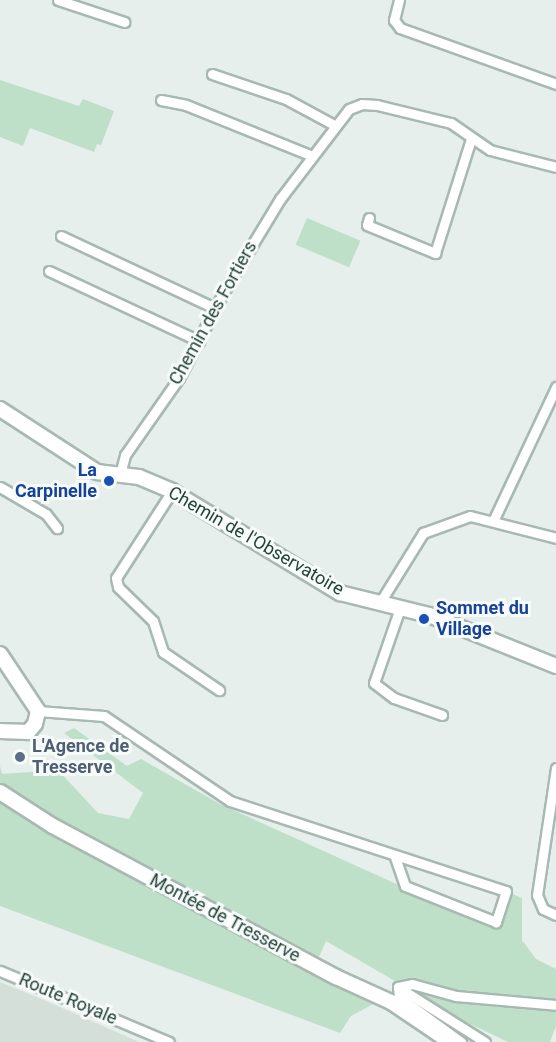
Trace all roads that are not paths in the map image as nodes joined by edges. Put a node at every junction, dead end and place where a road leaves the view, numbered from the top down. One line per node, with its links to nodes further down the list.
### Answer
1 (58, 0): 3 (street)
2 (399, 0): 5 (street)
3 (124, 22)
4 (212, 74): 7 (street)
5 (556, 84)
6 (161, 100): 9 (street)
7 (334, 125): 8 (street, Chemin des Fortiers); 9 (street, Chemin des Fortiers)
8 (471, 140): 10 (street, Chemin des Fortiers); 11 (street)
9 (312, 156): 14 (street, Chemin des Fortiers)
10 (556, 168)
11 (369, 218)
12 (60, 236): 14 (street)
13 (49, 271): 15 (street)
14 (215, 308): 15 (street, Chemin des Fortiers)
15 (199, 340): 18 (street, Chemin des Fortiers)
16 (556, 387): 21 (street)
17 (0, 409): 18 (street, Chemin de l'Observatoire)
18 (120, 474): 20 (street, Chemin de l'Observatoire)
19 (0, 487): 22 (street)
20 (172, 491): 24 (street, Chemin de l'Observatoire); 28 (street)
21 (494, 519): 23 (street); 24 (street)
22 (57, 528)
23 (556, 538)
24 (379, 604): 25 (street, Chemin de l'Observatoire)
25 (400, 608): 27 (street, Chemin de l'Observatoire); 30 (street)
26 (0, 654): 29 (street)
27 (556, 666)
28 (219, 690)
29 (38, 711): 31 (street); 35 (street)
30 (442, 715)
31 (0, 731)
32 (556, 768): 34 (street)
33 (0, 792): 41 (street, Montée de Tresserve)
34 (552, 824): 36 (street)
35 (395, 857): 35 (street)
36 (556, 915)
37 (0, 971): 40 (street, Route Royale)
38 (398, 987): 39 (street); 42 (street); 43 (street)
39 (556, 1005)
40 (169, 1042)
41 (450, 1042)
42 (461, 1042)
43 (485, 1042)

